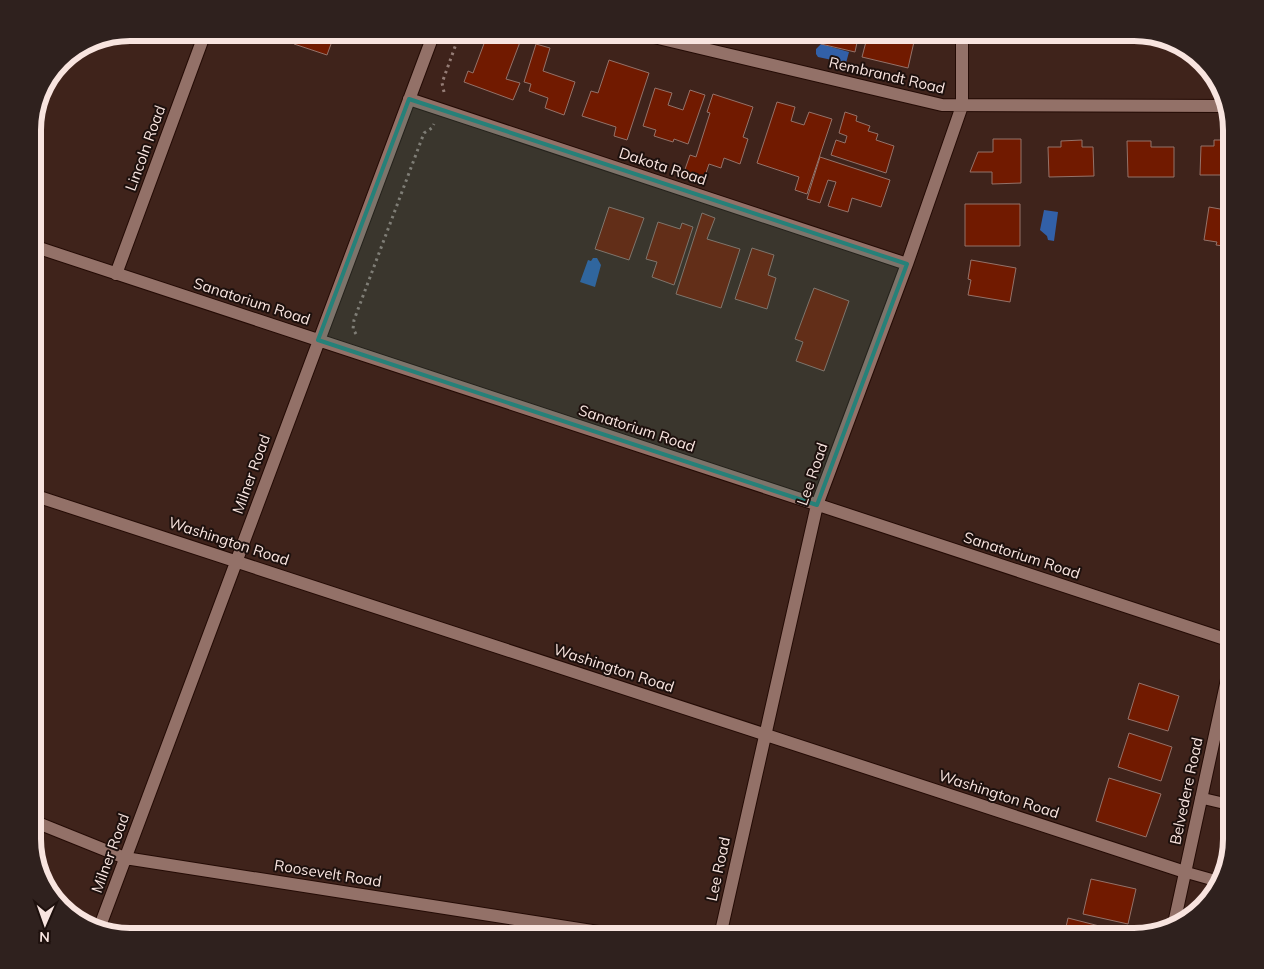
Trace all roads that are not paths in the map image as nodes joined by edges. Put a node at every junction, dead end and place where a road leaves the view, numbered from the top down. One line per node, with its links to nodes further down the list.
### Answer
1 (202, 41): 10 (street, Lincoln Road)
2 (431, 41): 5 (street, Milner Road)
3 (697, 41): 6 (street, Rembrandt Road)
4 (962, 41): 6 (street, Lee Road)
5 (408, 99): 9 (street, Dakota Road); 11 (street, Milner Road)
6 (962, 106): 7 (street, Rembrandt Road); 9 (street, Lee Road)
7 (1219, 106)
8 (41, 249): 10 (street, Sanatorium Road)
9 (907, 264): 13 (street, Lee Road)
10 (116, 274): 11 (street, Sanatorium Road)
11 (318, 340): 13 (street, Sanatorium Road); 14 (street, Milner Road)
12 (41, 498): 14 (street, Washington Road)
13 (817, 505): 15 (street, Sanatorium Road); 17 (street, Lee Road)
14 (236, 561): 17 (street, Washington Road); 21 (street, Milner Road)
15 (1223, 638)
16 (1223, 701): 18 (street, Belvedere Road)
17 (764, 735): 22 (street, Washington Road); 27 (street, Lee Road)
18 (1201, 798): 19 (lane); 22 (street, Belvedere Road)
19 (1223, 803)
20 (41, 824): 21 (street, Roosevelt Road)
21 (125, 858): 25 (street, Milner Road); 26 (street, Roosevelt Road)
22 (1185, 872): 23 (lane); 24 (street, Belvedere Road)
23 (1213, 879)
24 (1175, 918)
25 (101, 923)
26 (573, 928)
27 (722, 928)

